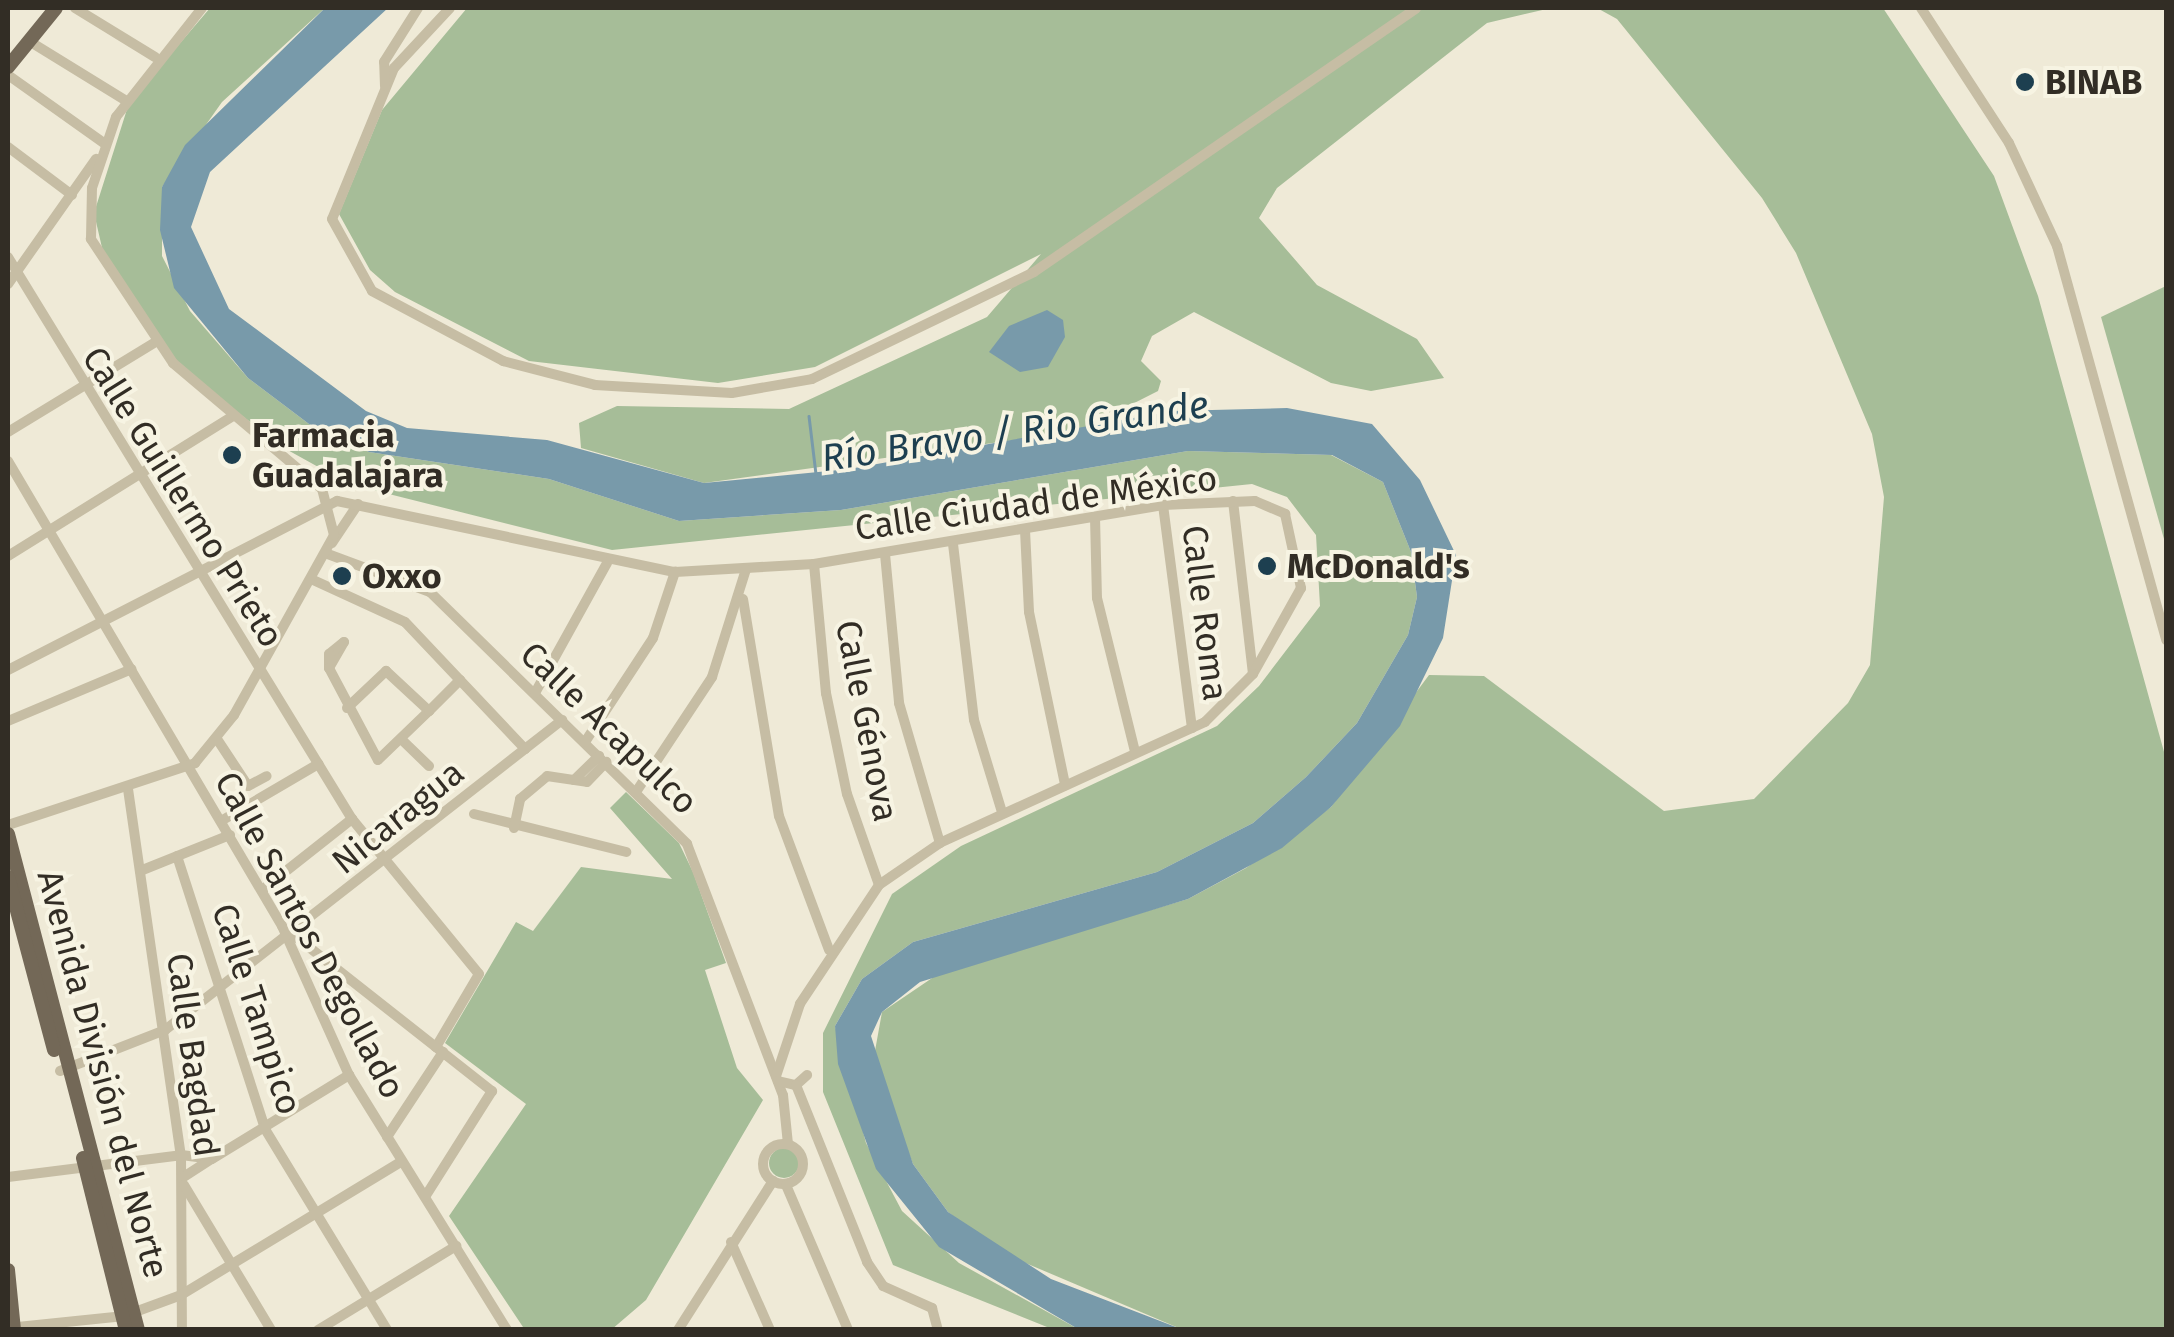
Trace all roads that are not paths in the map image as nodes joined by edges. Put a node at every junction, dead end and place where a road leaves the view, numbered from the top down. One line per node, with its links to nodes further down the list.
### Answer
1 (56, 8): 8 (main road)
2 (75, 8): 9 (street)
3 (202, 8): 9 (street)
4 (418, 8): 12 (street)
5 (450, 8): 12 (street)
6 (1416, 8): 12 (street)
7 (1922, 8): 46 (street)
8 (29, 41): 10 (main road); 13 (street)
9 (155, 57): 13 (street)
10 (8, 67)
11 (8, 75): 15 (street)
12 (386, 86)
13 (125, 100): 15 (street)
14 (8, 147): 16 (street)
15 (103, 148): 16 (street); 20 (street)
16 (72, 195): 18 (street)
17 (8, 257): 18 (street, Calle Guillermo Prieto)
18 (18, 276): 19 (street); 21 (street, Calle Guillermo Prieto)
19 (8, 284)
20 (154, 343): 21 (street); 22 (street)
21 (84, 386): 23 (street); 25 (street, Calle Guillermo Prieto)
22 (233, 416): 25 (street); 26 (street)
23 (8, 432)
24 (8, 460): 33 (street, Calle Santos Degollado)
25 (142, 477): 33 (street); 41 (street, Calle Guillermo Prieto)
26 (314, 482): 28 (street); 29 (street)
27 (1233, 501): 30 (street, Calle Ciudad de México); 51 (street); 51 (street, Calle Ciudad de México)
28 (331, 503): 29 (street, Calle Ciudad de México); 35 (street); 41 (street)
29 (358, 504): 35 (street); 38 (street, Calle Ciudad de México)
30 (1163, 505): 31 (street, Calle Ciudad de México); 58 (street, Calle Roma)
31 (1095, 517): 32 (street, Calle Ciudad de México); 63 (street)
32 (1025, 530): 34 (street, Calle Ciudad de México); 70 (street)
33 (50, 531): 37 (street); 45 (street, Calle Santos Degollado)
34 (953, 544): 36 (street, Calle Ciudad de México); 73 (street)
35 (328, 548): 43 (street); 53 (street, Calle Acapulco)
36 (885, 554): 39 (street, Calle Ciudad de México); 81 (street)
37 (8, 556)
38 (607, 563): 42 (street, Calle Ciudad de México); 53 (street)
39 (814, 564): 40 (street, Calle Ciudad de México); 87 (street, Calle Génova)
40 (746, 569): 42 (street, Calle Ciudad de México); 44 (street)
41 (200, 572): 45 (street); 50 (street, Calle Guillermo Prieto)
42 (675, 572): 61 (street)
43 (310, 579): 50 (street); 52 (street)
44 (743, 599): 72 (street); 93 (street)
45 (103, 621): 48 (street, Calle Santos Degollado); 49 (street)
46 (2166, 640)
47 (330, 668): 54 (street)
48 (132, 669): 57 (street); 66 (street, Calle Santos Degollado)
49 (8, 670)
50 (259, 670): 60 (street); 65 (street, Calle Guillermo Prieto)
51 (1253, 674): 58 (street, Calle Ciudad de México)
52 (460, 680): 55 (street); 62 (street)
53 (535, 694): 56 (street, Calle Acapulco)
54 (348, 708): 55 (street); 59 (street)
55 (429, 711): 59 (street)
56 (562, 720): 61 (street, Calle Acapulco); 62 (street, Nicaragua)
57 (8, 721)
58 (1192, 728): 63 (street, Calle Ciudad de México)
59 (402, 739): 67 (street)
60 (217, 740): 66 (street); 68 (street)
61 (585, 742): 64 (street, Calle Acapulco)
62 (526, 750): 84 (street, Nicaragua)
63 (1136, 752): 70 (street, Calle Ciudad de México)
64 (602, 759): 69 (street); 69 (street); 72 (street, Calle Acapulco)
65 (318, 764): 75 (street, Calle Guillermo Prieto); 76 (street)
66 (190, 766): 71 (street); 76 (street, Calle Santos Degollado)
67 (429, 766)
68 (267, 776)
69 (574, 780): 78 (street)
70 (1065, 785): 73 (street, Calle Ciudad de México)
71 (128, 789): 77 (street); 85 (street, Calle Bagdad)
72 (636, 792): 100 (street, Calle Acapulco)
73 (1002, 812): 81 (street, Calle Ciudad de México)
74 (474, 814): 78 (street)
75 (352, 819): 84 (street, Calle Guillermo Prieto); 88 (street)
76 (221, 821): 80 (street, Calle Santos Degollado)
77 (8, 824)
78 (514, 828): 82 (street)
79 (8, 834): 89 (main road, Avenida División del Norte)
80 (230, 835): 83 (street); 88 (street, Calle Santos Degollado)
81 (940, 842): 87 (street, Calle Ciudad de México)
82 (626, 852)
83 (178, 856): 85 (street); 94 (street, Calle Tampico)
84 (383, 864): 91 (street, Nicaragua); 96 (street, Calle Guillermo Prieto)
85 (140, 871): 95 (street, Calle Bagdad)
86 (8, 877): 89 (main road, Avenida División del Norte)
87 (880, 885): 93 (street, Calle Ciudad de México)
88 (262, 890): 90 (street, Calle Santos Degollado)
89 (26, 922): 97 (main road, Avenida División del Norte)
90 (282, 926): 91 (street); 92 (street, Calle Santos Degollado)
91 (295, 936): 92 (street, Nicaragua); 96 (street)
92 (283, 943): 94 (street, Nicaragua); 98 (street, Calle Santos Degollado)
93 (829, 950): 100 (street, Calle Ciudad de México)
94 (220, 990): 95 (street, Nicaragua); 102 (street, Calle Tampico)
95 (165, 1030): 97 (street, Nicaragua); 105 (street, Calle Bagdad)
96 (440, 1050): 103 (street); 113 (street)
97 (64, 1070): 108 (main road, Avenida División del Norte)
98 (350, 1074): 102 (street); 103 (street, Calle Santos Degollado)
99 (807, 1075): 101 (street)
100 (777, 1079): 101 (street); 104 (street, Calle Acapulco)
101 (796, 1085): 132 (street)
102 (266, 1129): 106 (street); 114 (street, Calle Tampico)
103 (387, 1137): 107 (street, Calle Santos Degollado)
104 (788, 1144): 111 (street); 112 (street, Calle Acapulco)
105 (181, 1154): 106 (street); 108 (street); 110 (street, Calle Bagdad)
106 (212, 1159): 110 (street)
107 (402, 1162): 113 (street, Calle Santos Degollado); 114 (street)
108 (90, 1167): 109 (street); 121 (main road, Avenida División del Norte)
109 (8, 1177)
110 (182, 1180): 117 (street); 119 (street, Calle Bagdad)
111 (773, 1181): 112 (street); 115 (street)
112 (786, 1184): 131 (street)
113 (425, 1197): 116 (street, Calle Santos Degollado)
114 (319, 1212): 117 (street); 120 (street, Calle Tampico)
115 (731, 1242): 129 (street); 130 (street)
116 (456, 1246): 120 (street); 128 (street, Calle Santos Degollado)
117 (232, 1266): 119 (street); 125 (street)
118 (8, 1270): 122 (main road)
119 (181, 1295): 121 (street); 124 (street, Calle Bagdad)
120 (369, 1298): 126 (street); 127 (street, Calle Tampico)
121 (128, 1319): 122 (street); 123 (main road, Avenida División del Norte)
122 (12, 1328)
123 (138, 1330)
124 (182, 1330)
125 (272, 1330)
126 (318, 1330)
127 (387, 1330)
128 (507, 1330)
129 (678, 1330)
130 (770, 1330)
131 (848, 1330)
132 (938, 1330)

